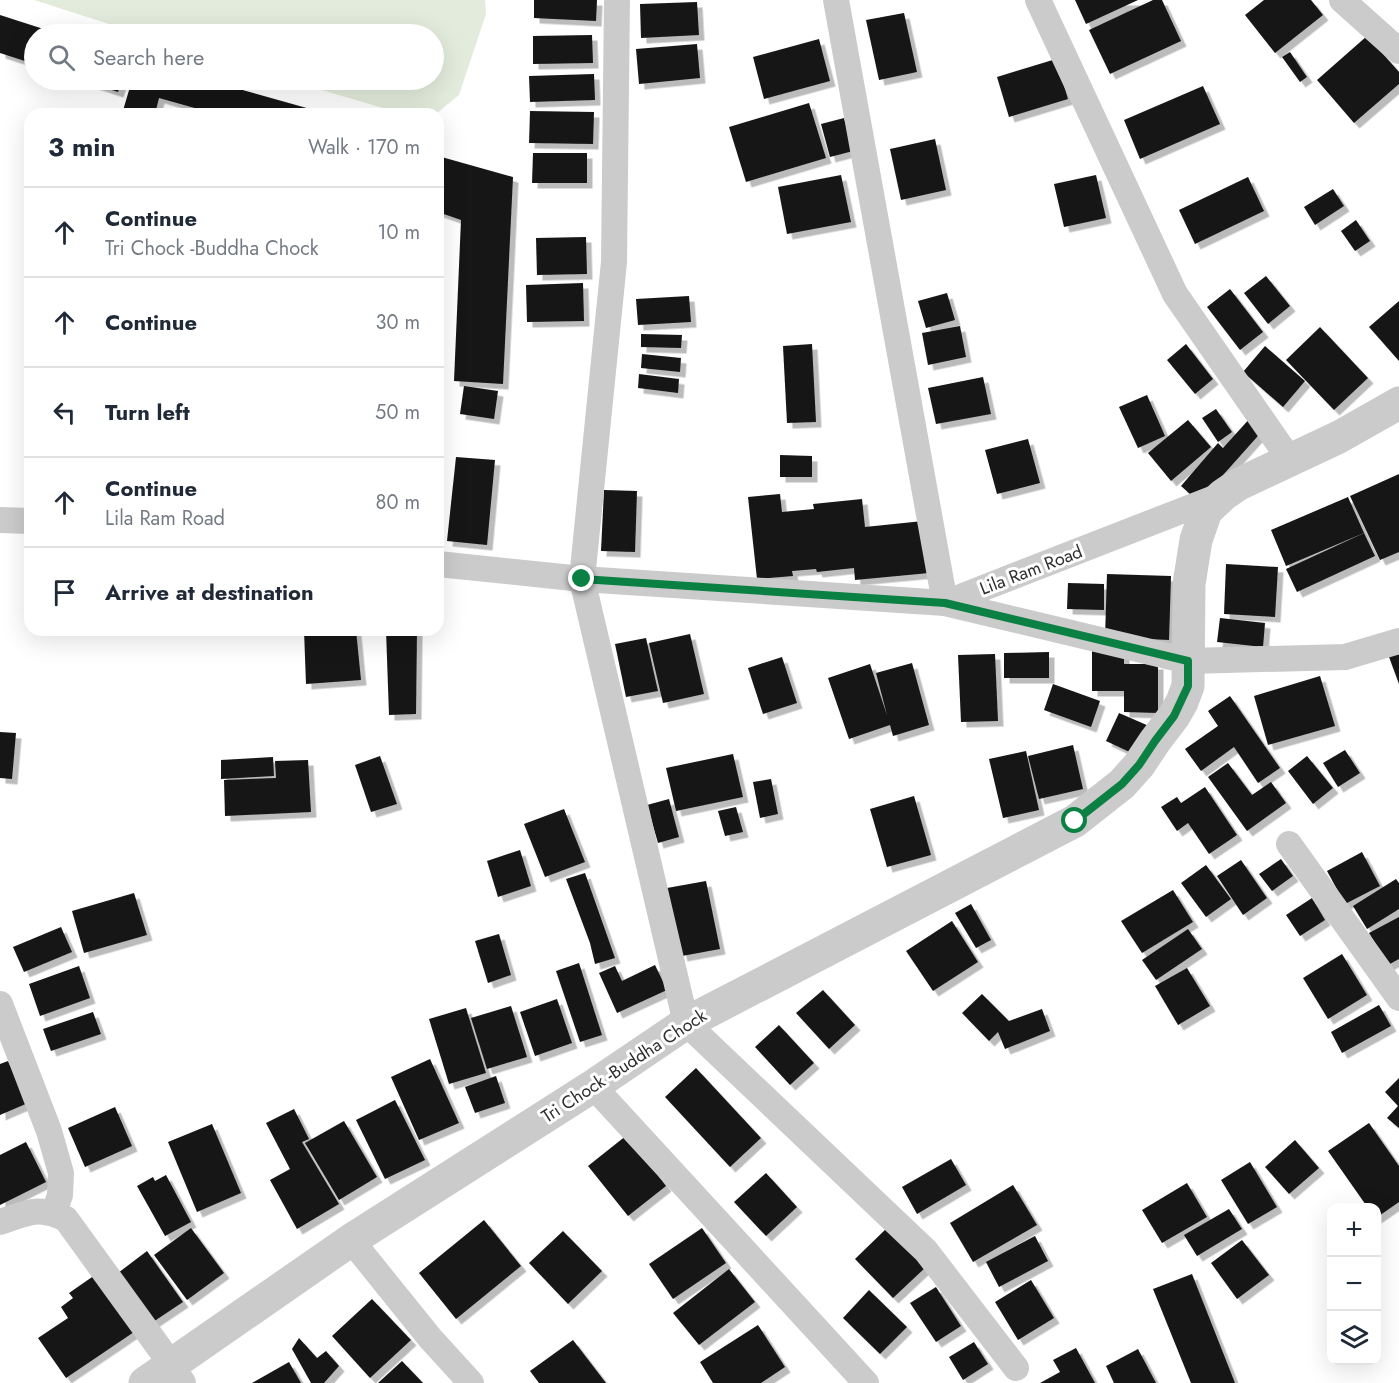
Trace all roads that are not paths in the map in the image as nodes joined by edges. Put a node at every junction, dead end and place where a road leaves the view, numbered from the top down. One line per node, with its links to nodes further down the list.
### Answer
1 (617, 0): 12 (street)
2 (836, 0): 13 (street)
3 (1038, 0): 7 (street)
4 (1342, 0): 5 (street)
5 (1399, 51)
6 (1399, 403): 7 (street)
7 (1290, 460): 8 (street)
8 (1222, 495): 13 (street, Lila Ram Road); 15 (street, Tri Chock -Buddha Chock)
9 (0, 519): 10 (street)
10 (24, 521)
11 (444, 565): 12 (street, Lila Ram Road)
12 (582, 579): 13 (street, Lila Ram Road); 19 (street)
13 (945, 603): 15 (street)
14 (1399, 640): 15 (street)
15 (1188, 661): 19 (street, Tri Chock -Buddha Chock)
16 (1289, 844): 17 (street)
17 (1399, 998)
18 (0, 1004): 21 (street)
19 (686, 1023): 20 (street, Tri Chock -Buddha Chock); 24 (street)
20 (593, 1086): 23 (street, Tri Chock -Buddha Chock); 28 (street)
21 (54, 1213): 22 (street); 25 (street)
22 (0, 1222)
23 (351, 1240): 25 (street, Tri Chock -Buddha Chock); 27 (street)
24 (1016, 1368)
25 (177, 1373): 26 (street, Tri Chock -Buddha Chock)
26 (145, 1383)
27 (471, 1383)
28 (866, 1383)

